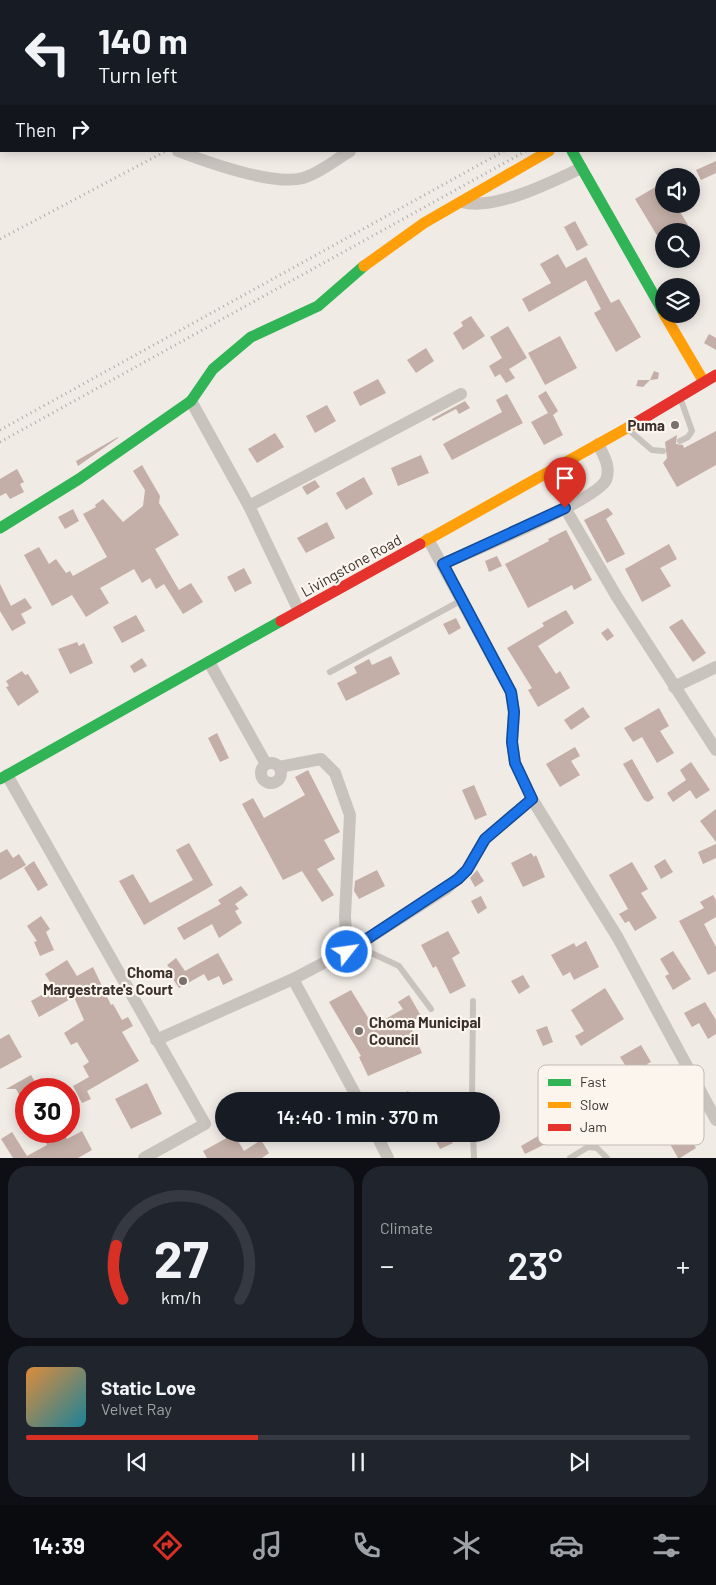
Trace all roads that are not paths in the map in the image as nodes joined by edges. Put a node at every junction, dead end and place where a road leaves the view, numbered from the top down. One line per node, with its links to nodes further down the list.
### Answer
1 (181, 152): 2 (street)
2 (348, 152)
3 (547, 152): 6 (main road)
4 (573, 152): 5 (main road)
5 (582, 168): 6 (street); 7 (main road)
6 (462, 202): 13 (main road)
7 (655, 297)
8 (670, 323): 10 (main road)
9 (716, 375): 10 (main road, Livingstone Road)
10 (704, 382): 12 (main road, Livingstone Road)
11 (461, 394): 18 (street)
12 (680, 396): 14 (main road, Livingstone Road); 15 (lane)
13 (192, 401): 18 (street); 20 (main road)
14 (627, 428): 16 (main road, Livingstone Road); 17 (lane)
15 (680, 441)
16 (598, 444): 19 (street); 21 (main road, Livingstone Road)
17 (664, 451)
18 (248, 506): 24 (street)
19 (565, 508): 22 (street); 28 (street)
20 (0, 528)
21 (428, 539): 22 (street); 24 (main road, Livingstone Road)
22 (443, 564): 23 (street)
23 (462, 600): 27 (lane); 33 (street)
24 (299, 611): 25 (main road, Livingstone Road)
25 (209, 662): 30 (street); 32 (main road, Livingstone Road)
26 (716, 667): 28 (street)
27 (330, 672)
28 (674, 686): 29 (street)
29 (716, 750)
30 (266, 764): 31 (street); 31 (street)
31 (279, 767): 35 (street)
32 (3, 777): 39 (street)
33 (532, 799): 34 (street); 40 (street)
34 (358, 945): 35 (street); 38 (lane)
35 (347, 952): 36 (street)
36 (292, 979): 39 (street); 41 (street)
37 (473, 1002): 42 (lane)
38 (431, 1009)
39 (156, 1040): 47 (street)
40 (686, 1065)
41 (354, 1092)
42 (472, 1092)
43 (704, 1098): 44 (street)
44 (716, 1120)
45 (380, 1142): 48 (street)
46 (473, 1142): 49 (lane)
47 (144, 1158)
48 (388, 1158)
49 (474, 1158)
50 (570, 1158): 51 (lane)
51 (607, 1158)

